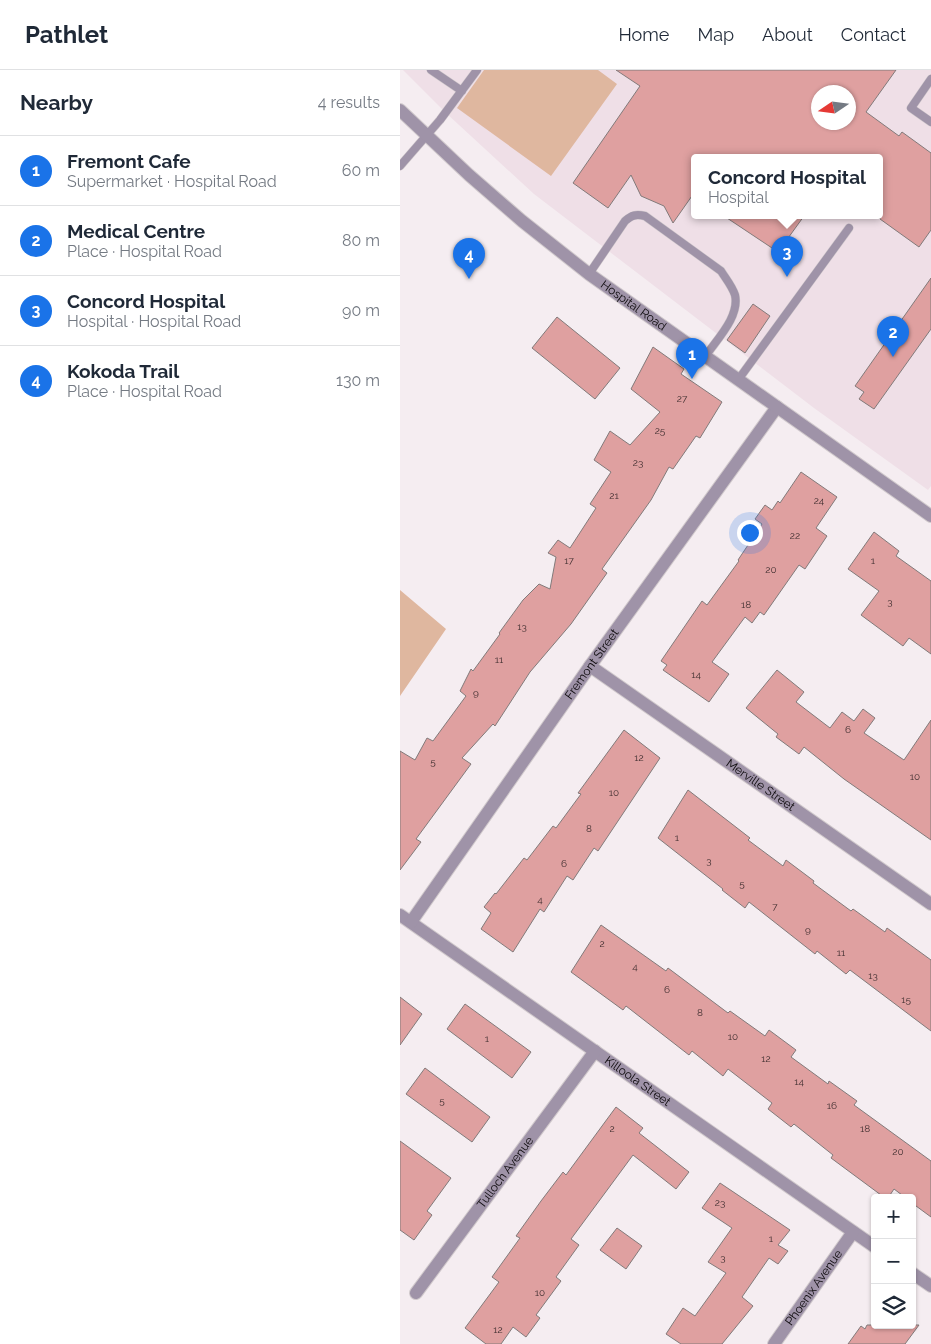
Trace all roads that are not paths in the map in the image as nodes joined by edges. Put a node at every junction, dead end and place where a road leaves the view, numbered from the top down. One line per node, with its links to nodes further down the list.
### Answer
1 (431, 70): 4 (lane)
2 (477, 70): 4 (lane)
3 (931, 79): 6 (lane)
4 (462, 91): 7 (lane)
5 (400, 110): 7 (street, Hospital Road)
6 (931, 122)
7 (427, 136): 8 (lane); 10 (street, Hospital Road)
8 (400, 166)
9 (849, 228): 12 (lane)
10 (589, 274): 11 (street, Hospital Road); 11 (lane)
11 (705, 357): 12 (street, Hospital Road)
12 (738, 380): 13 (street, Hospital Road)
13 (777, 407): 14 (street, Hospital Road); 15 (street, Fremont Street)
14 (931, 516)
15 (590, 666): 16 (street, Merville Street); 17 (street, Fremont Street)
16 (931, 904)
17 (405, 919): 18 (street, Killoola Street)
18 (594, 1051): 19 (street, Killoola Street); 23 (street, Tulloch Avenue)
19 (853, 1232): 20 (street, Killoola Street); 24 (street, Phoenix Avenue)
20 (871, 1244)
21 (916, 1276): 22 (street)
22 (931, 1286)
23 (416, 1293)
24 (774, 1344)

